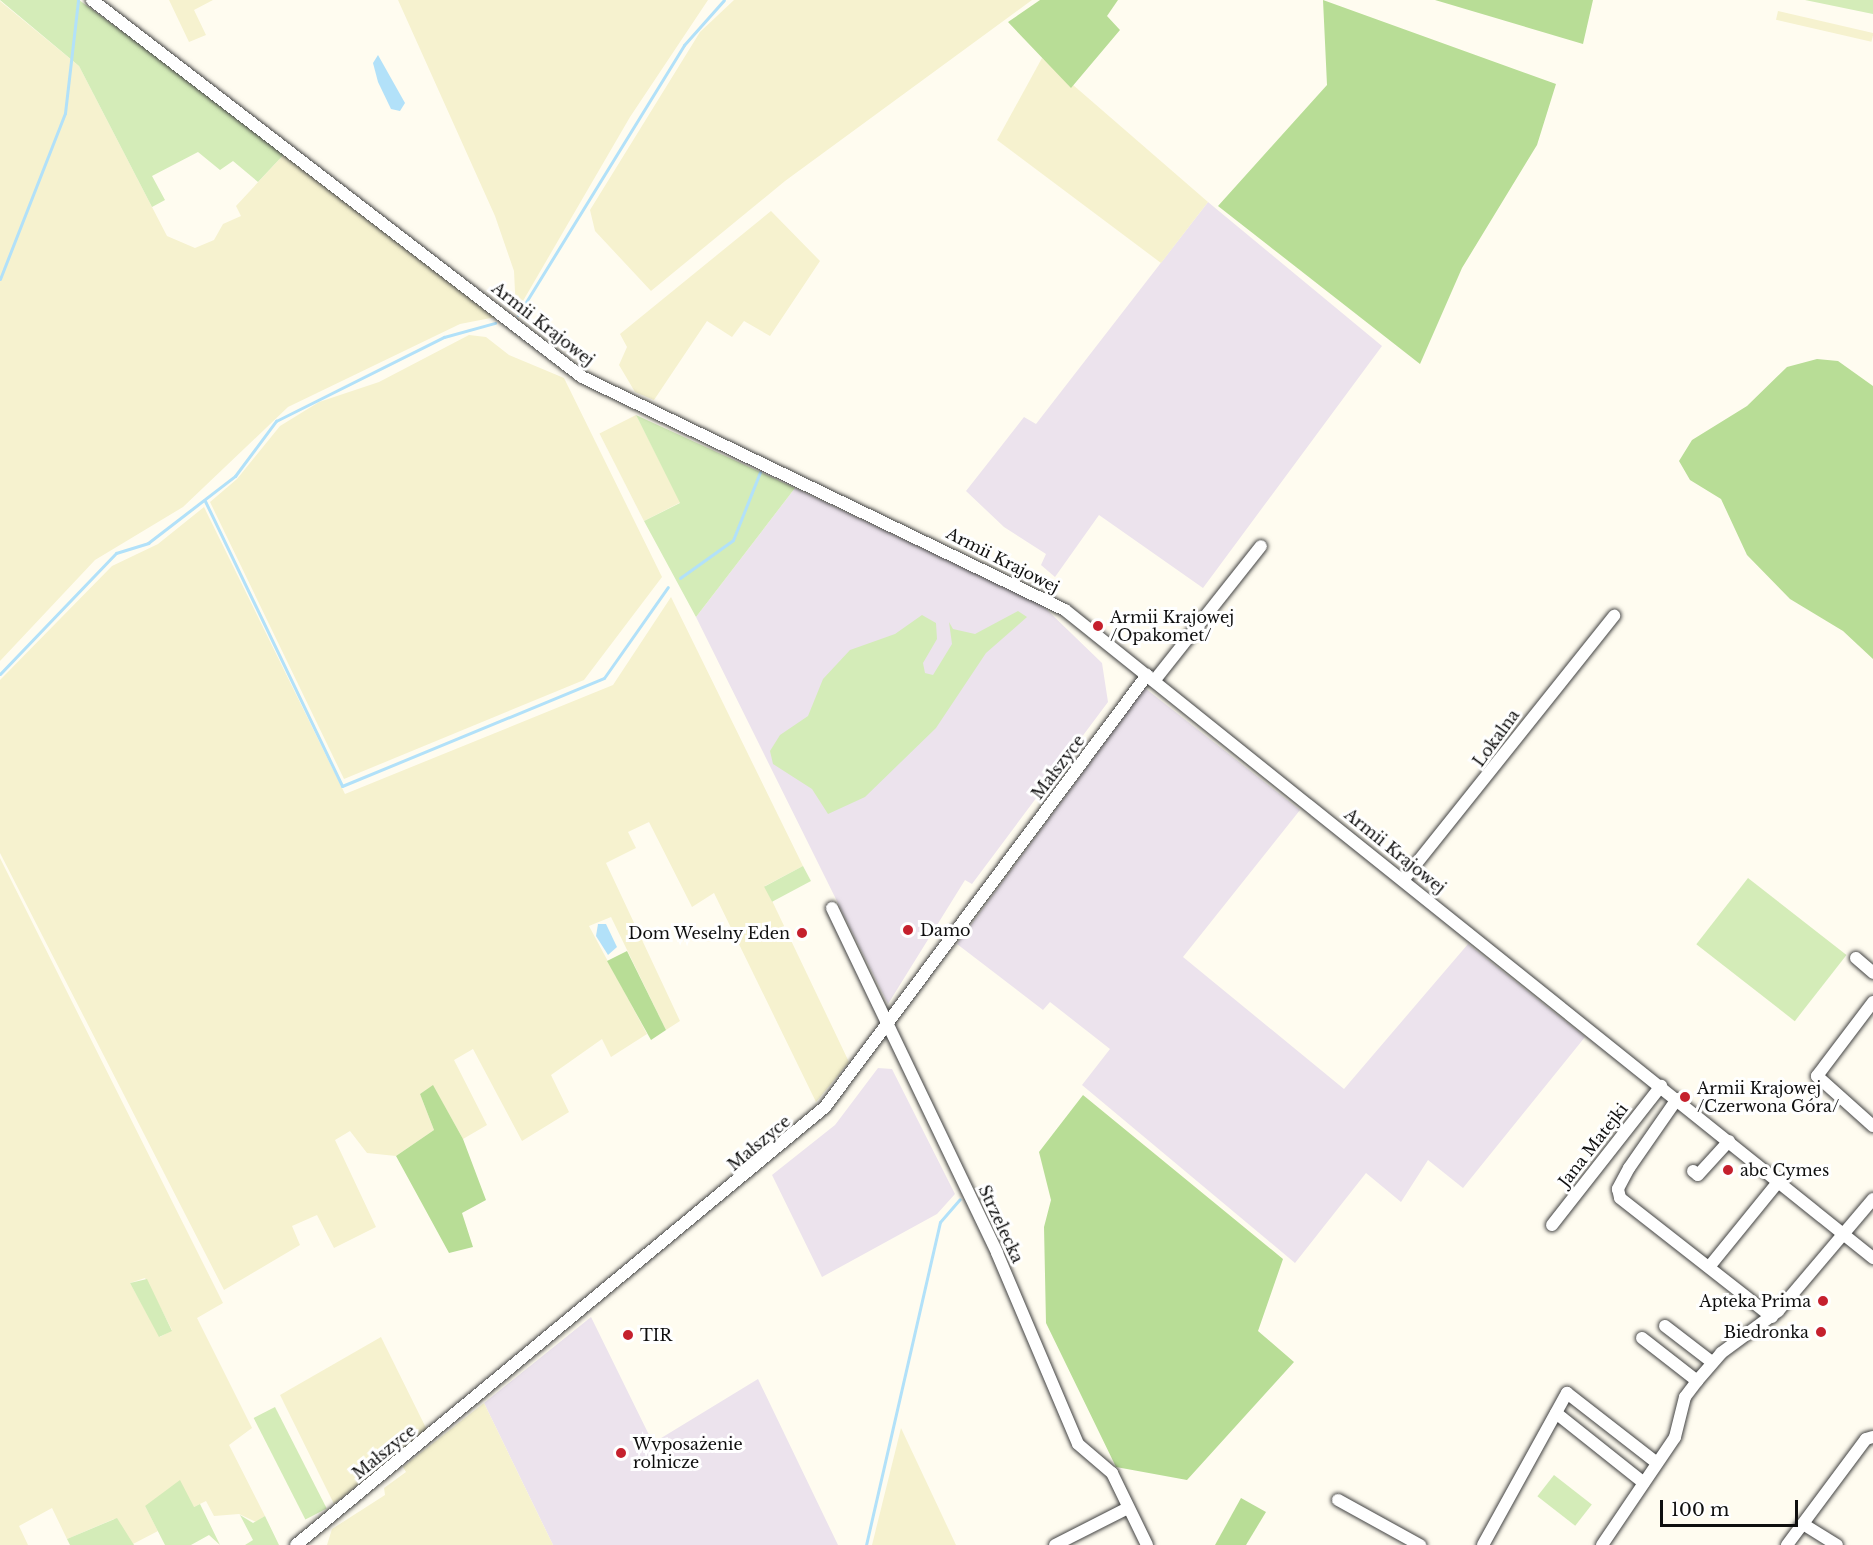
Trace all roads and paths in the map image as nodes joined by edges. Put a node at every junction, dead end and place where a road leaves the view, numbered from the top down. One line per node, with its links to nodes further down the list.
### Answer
1 (92, 0): 4 (street, Armii Krajowej)
2 (1261, 546): 4 (street, Małszyce)
3 (1614, 616): 5 (street, Lokalna)
4 (1151, 678): 5 (street, Armii Krajowej); 10 (street, Małszyce)
5 (1404, 879): 11 (street, Armii Krajowej)
6 (832, 908): 10 (street, Strzelecka)
7 (1856, 958): 8 (street)
8 (1873, 973)
9 (1873, 1002): 13 (street)
10 (888, 1024): 32 (street, Strzelecka); 34 (street, Małszyce)
11 (1661, 1086): 12 (street, Armii Krajowej); 18 (street, Jana Matejki)
12 (1677, 1099): 14 (street, Armii Krajowej); 21 (street)
13 (1873, 1126)
14 (1729, 1141): 15 (street); 16 (street, Armii Krajowej)
15 (1693, 1171)
16 (1779, 1181): 19 (street, Armii Krajowej); 21 (street)
17 (1873, 1198): 19 (street)
18 (1552, 1225)
19 (1844, 1234): 20 (street, Armii Krajowej); 22 (street)
20 (1873, 1258)
21 (1709, 1267): 22 (street)
22 (1772, 1317): 25 (street)
23 (1665, 1326): 25 (street)
24 (1642, 1338): 26 (street)
25 (1712, 1362): 26 (street)
26 (1697, 1381): 29 (street)
27 (1556, 1413): 29 (street); 30 (street); 38 (street)
28 (1872, 1437): 33 (street)
29 (1657, 1463): 30 (street)
30 (1644, 1483): 39 (street)
31 (1338, 1500): 37 (street)
32 (1128, 1508): 35 (street); 36 (street, Strzelecka)
33 (1803, 1524): 40 (street); 41 (street)
34 (297, 1545)
35 (1055, 1545)
36 (1147, 1545)
37 (1420, 1545)
38 (1483, 1545)
39 (1602, 1545)
40 (1787, 1545)
41 (1837, 1545)

